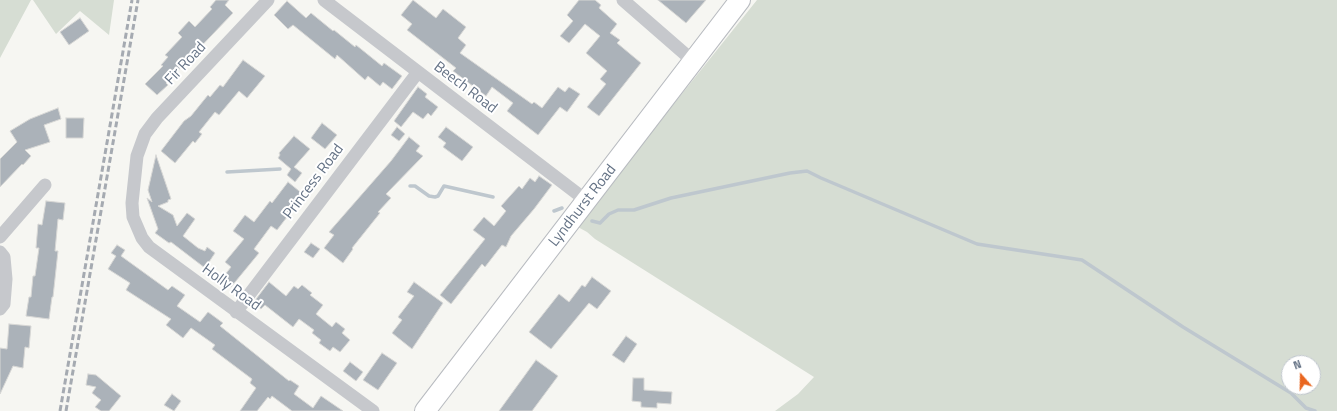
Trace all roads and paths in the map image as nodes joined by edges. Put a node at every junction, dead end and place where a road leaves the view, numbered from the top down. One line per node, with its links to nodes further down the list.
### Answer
1 (268, 0): 7 (street, Fir Road)
2 (324, 0): 6 (street, Beech Road)
3 (623, 0): 5 (street)
4 (740, 0): 5 (main road, Lyndhurst Road)
5 (693, 61): 9 (main road, Lyndhurst Road)
6 (418, 72): 9 (street, Beech Road); 13 (street, Princess Road)
7 (137, 156): 13 (street, Holly Road)
8 (45, 185): 10 (street)
9 (587, 201): 15 (main road, Lyndhurst Road)
10 (0, 236)
11 (0, 252): 12 (street)
12 (0, 309)
13 (236, 312): 14 (street, Holly Road)
14 (373, 411)
15 (425, 411)

